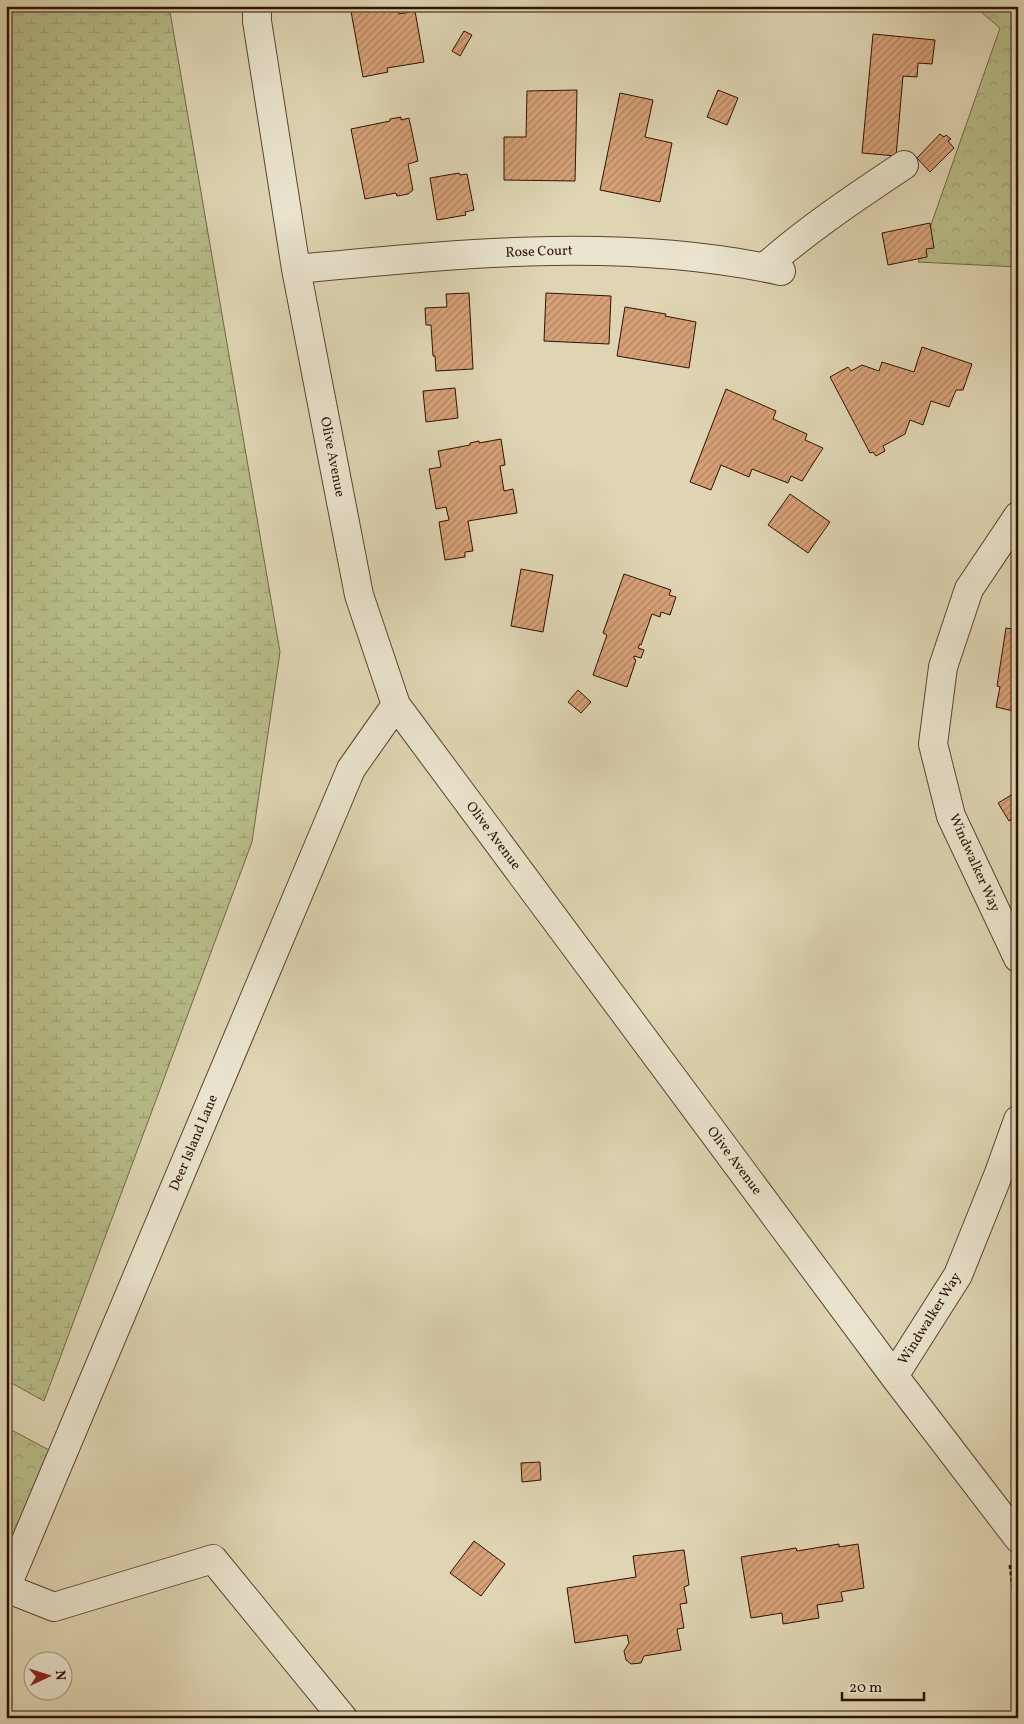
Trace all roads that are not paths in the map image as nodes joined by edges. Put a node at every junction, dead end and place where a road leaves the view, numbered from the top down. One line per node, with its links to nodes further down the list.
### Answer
1 (257, 6): 3 (street, Olive Avenue)
2 (904, 164): 3 (street, Rose Court)
3 (296, 269): 5 (street, Olive Avenue)
4 (1018, 516): 6 (street, Windwalker Way)
5 (396, 705): 8 (street, Olive Avenue); 10 (street, Deer Island Lane)
6 (1018, 958)
7 (1018, 1120): 8 (street, Windwalker Way)
8 (894, 1376): 9 (street, Olive Avenue)
9 (1013, 1523)
10 (6, 1588): 11 (street)
11 (343, 1718)

